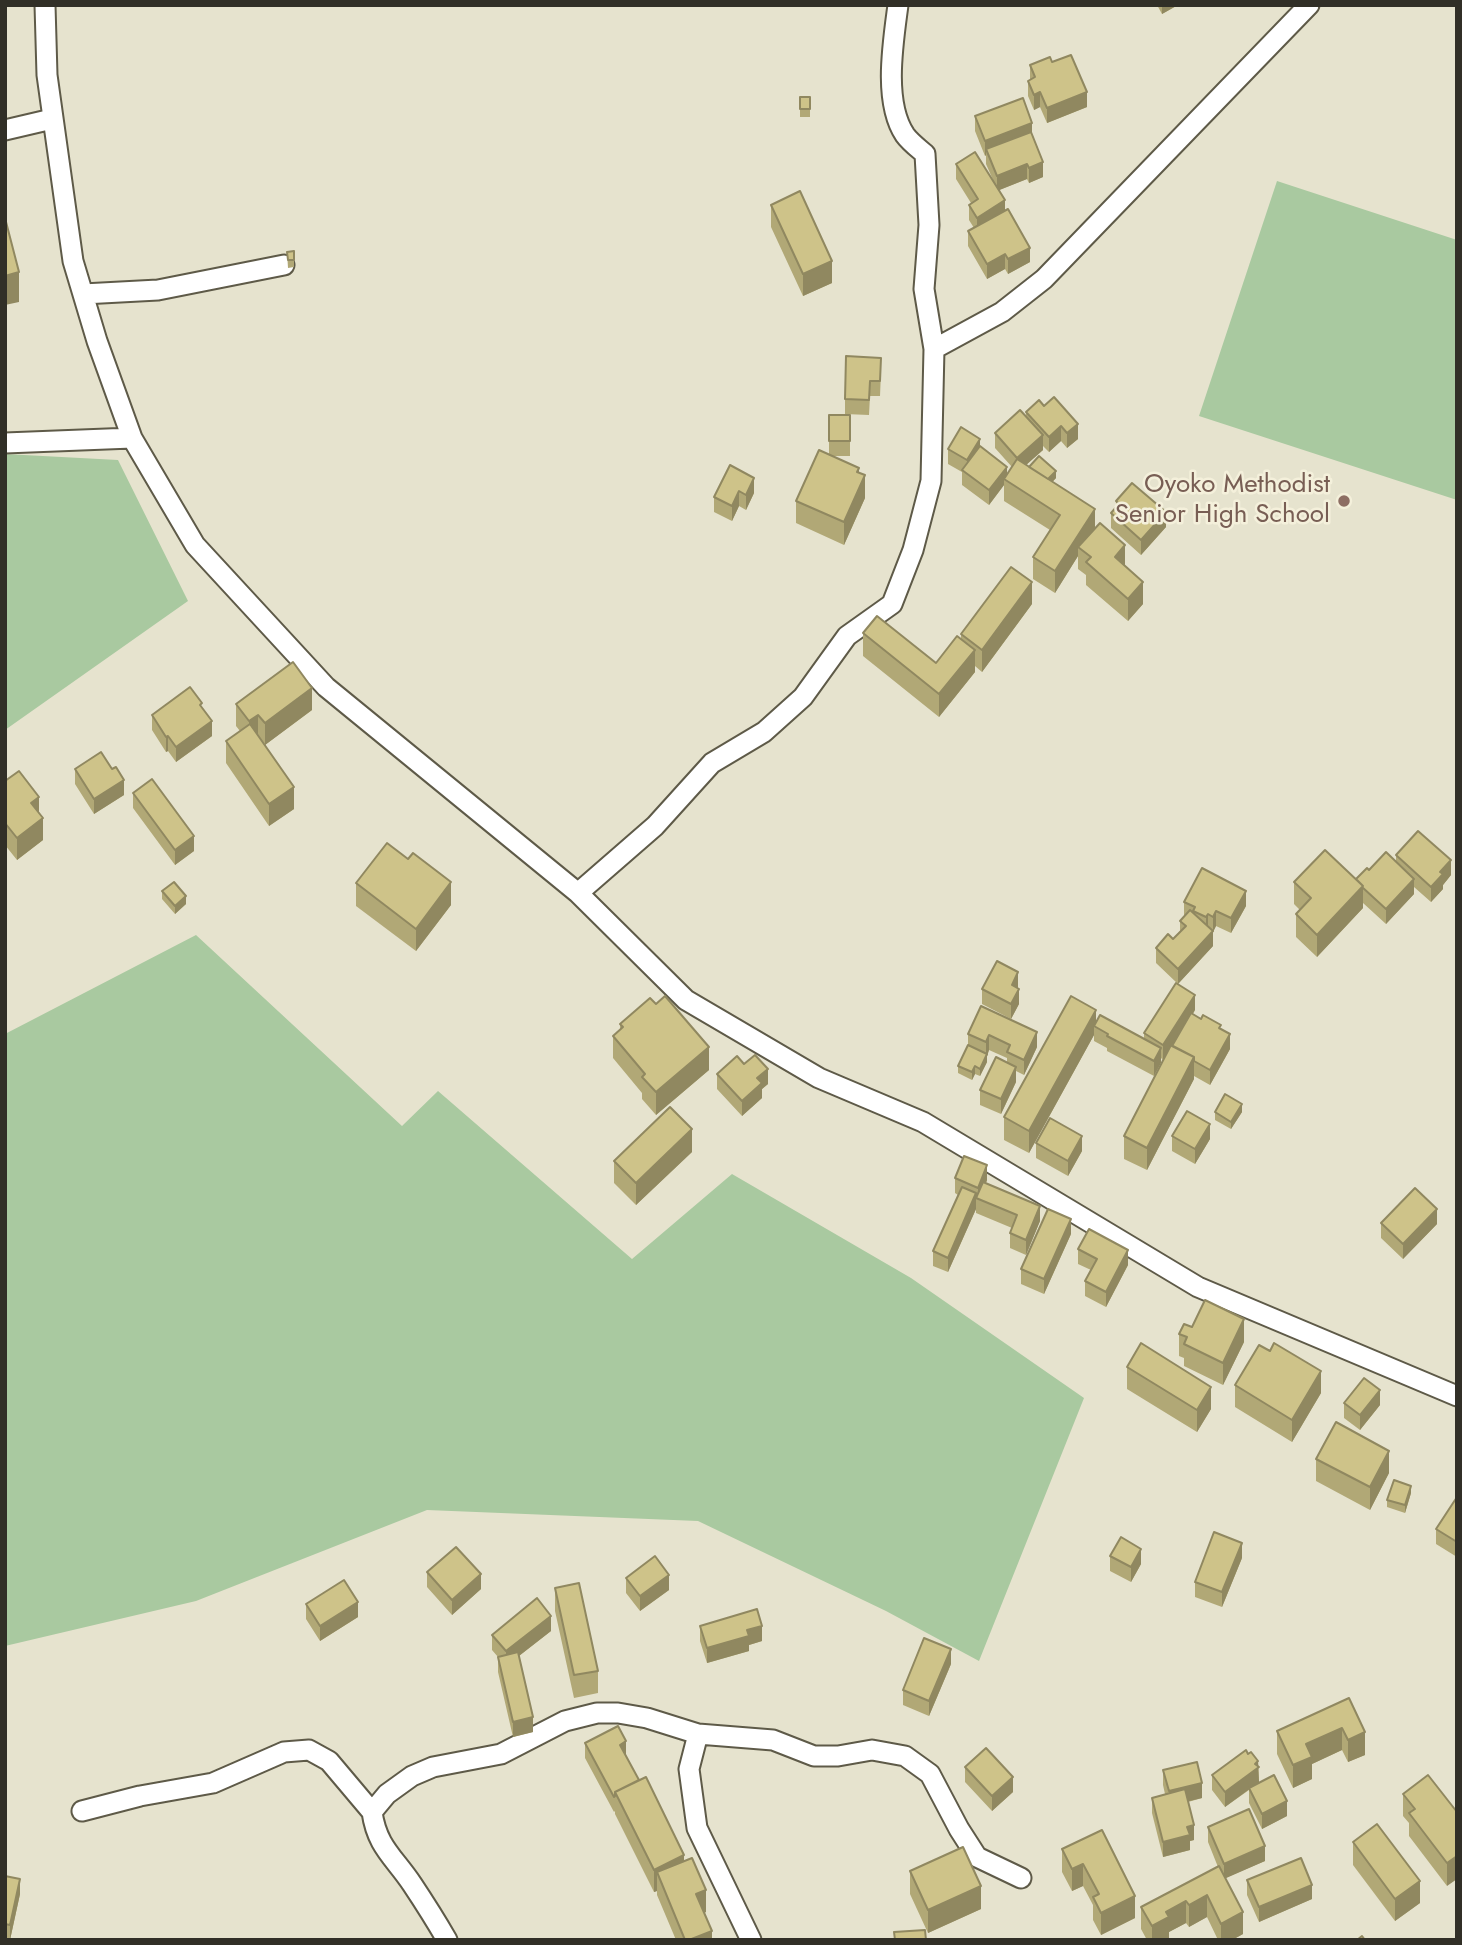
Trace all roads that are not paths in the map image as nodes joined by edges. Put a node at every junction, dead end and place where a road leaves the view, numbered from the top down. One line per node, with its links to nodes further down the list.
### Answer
1 (45, 5): 4 (street)
2 (898, 5): 8 (street)
3 (1309, 5): 8 (street)
4 (52, 119): 5 (street); 7 (street)
5 (5, 130)
6 (284, 265): 7 (street)
7 (83, 294): 9 (street)
8 (934, 349): 11 (street)
9 (132, 438): 10 (street); 11 (street)
10 (5, 443)
11 (578, 893): 12 (street)
12 (1457, 1396)
13 (698, 1734): 15 (street); 16 (street); 18 (street)
14 (82, 1811): 15 (street)
15 (372, 1812): 17 (street)
16 (1021, 1878)
17 (447, 1940)
18 (751, 1940)

